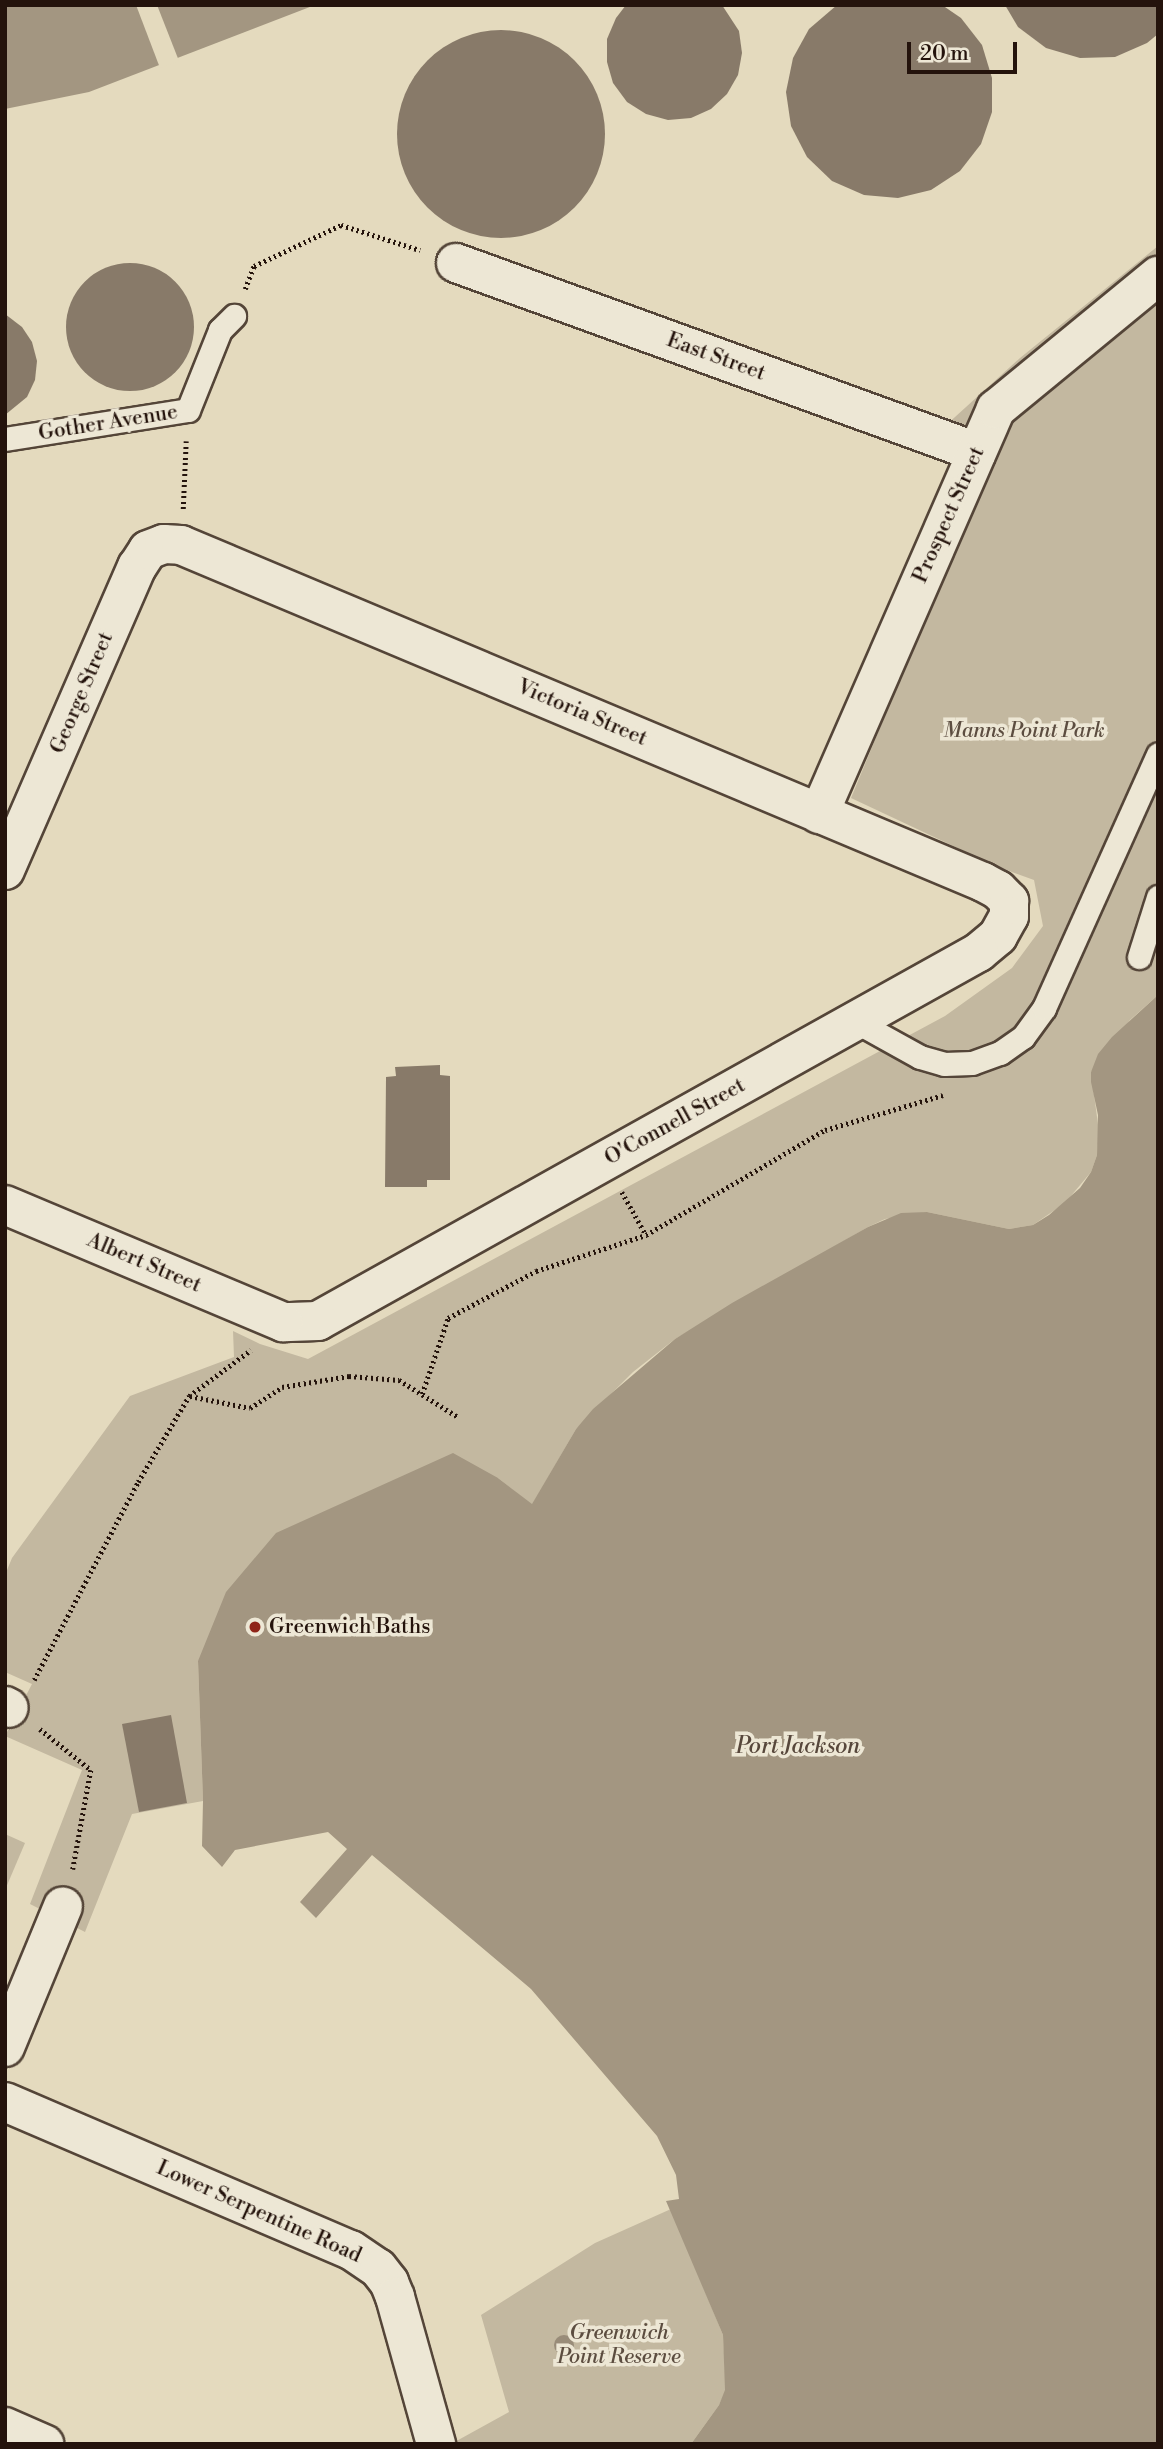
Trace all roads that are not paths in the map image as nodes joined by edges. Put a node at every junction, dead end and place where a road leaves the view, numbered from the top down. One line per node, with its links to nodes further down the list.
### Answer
1 (456, 263): 5 (street, East Street)
2 (1158, 276): 5 (street, Prospect Street)
3 (234, 316): 4 (lane, Gother Avenue)
4 (5, 439)
5 (977, 452): 8 (street, Prospect Street)
6 (181, 545): 8 (street, Victoria Street); 9 (street, George Street)
7 (1158, 754): 13 (lane)
8 (820, 814): 10 (street, Victoria Street)
9 (5, 870)
10 (983, 882): 13 (street, O'Connell Street)
11 (1158, 897): 12 (lane)
12 (1139, 957)
13 (855, 1021): 15 (street, O'Connell Street)
14 (5, 1205): 15 (street, Albert Street)
15 (283, 1322)
16 (63, 1906): 17 (street)
17 (5, 2047)
18 (5, 2102): 21 (street, Lower Serpentine Road)
19 (5, 2427): 20 (street)
20 (44, 2444)
21 (436, 2444)

